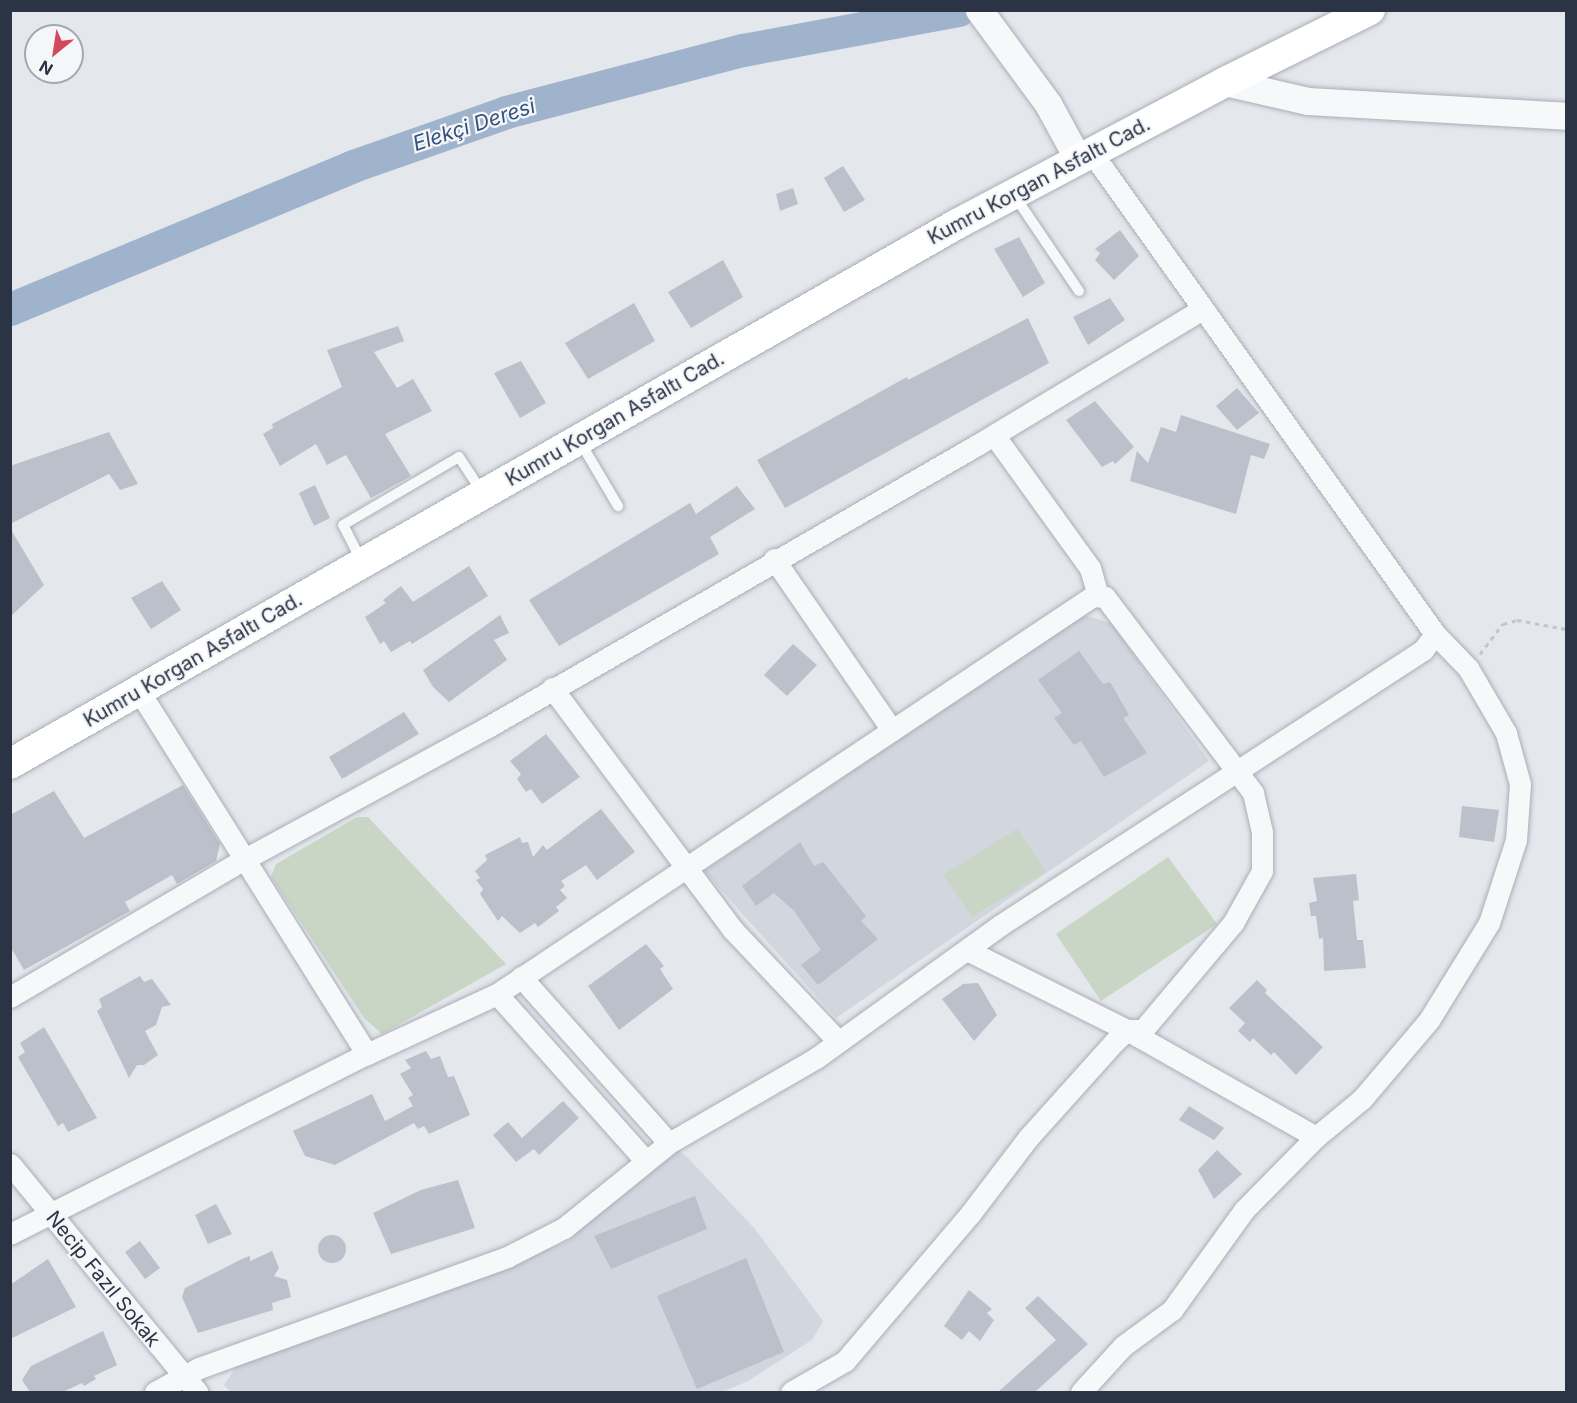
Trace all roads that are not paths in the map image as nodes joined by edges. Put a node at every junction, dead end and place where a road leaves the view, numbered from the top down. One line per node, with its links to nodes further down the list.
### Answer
1 (979, 10): 5 (street)
2 (1370, 10): 3 (main road, Kumru Korgan Asfaltı Cad.)
3 (1225, 82): 4 (street); 5 (main road, Kumru Korgan Asfaltı Cad.)
4 (1566, 116)
5 (1085, 156): 6 (main road, Kumru Korgan Asfaltı Cad.); 8 (street)
6 (1013, 194): 7 (lane); 10 (main road, Kumru Korgan Asfaltı Cad.)
7 (1079, 291)
8 (1201, 310): 9 (street); 16 (street)
9 (994, 435): 13 (street); 15 (street)
10 (579, 440): 11 (main road, Kumru Korgan Asfaltı Cad.); 12 (lane)
11 (483, 494): 14 (main road, Kumru Korgan Asfaltı Cad.); 14 (lane)
12 (618, 506)
13 (774, 559): 17 (street); 19 (street)
14 (362, 563): 18 (main road, Kumru Korgan Asfaltı Cad.)
15 (1098, 597): 19 (street); 21 (street)
16 (1435, 634): 21 (street); 31 (street)
17 (552, 688): 22 (street); 23 (street)
18 (139, 691): 20 (main road, Kumru Korgan Asfaltı Cad.); 22 (street)
19 (892, 730): 23 (street)
20 (10, 764)
21 (1237, 773): 24 (street); 28 (street)
22 (243, 860): 27 (street); 30 (street)
23 (686, 867): 25 (street); 29 (street)
24 (969, 951): 28 (street); 29 (street)
25 (521, 977): 26 (street); 32 (street)
26 (497, 994): 30 (street); 33 (street)
27 (10, 997)
28 (1127, 1030): 31 (street); 39 (street)
29 (838, 1041): 32 (street)
30 (368, 1054): 35 (street)
31 (1316, 1137): 40 (street)
32 (669, 1143): 33 (street)
33 (645, 1160): 37 (street)
34 (10, 1164): 35 (street, Necip Fazıl Sokak)
35 (49, 1213): 36 (street); 37 (street, Necip Fazıl Sokak)
36 (10, 1234)
37 (191, 1385): 38 (street)
38 (155, 1392)
39 (791, 1392)
40 (1081, 1392)

